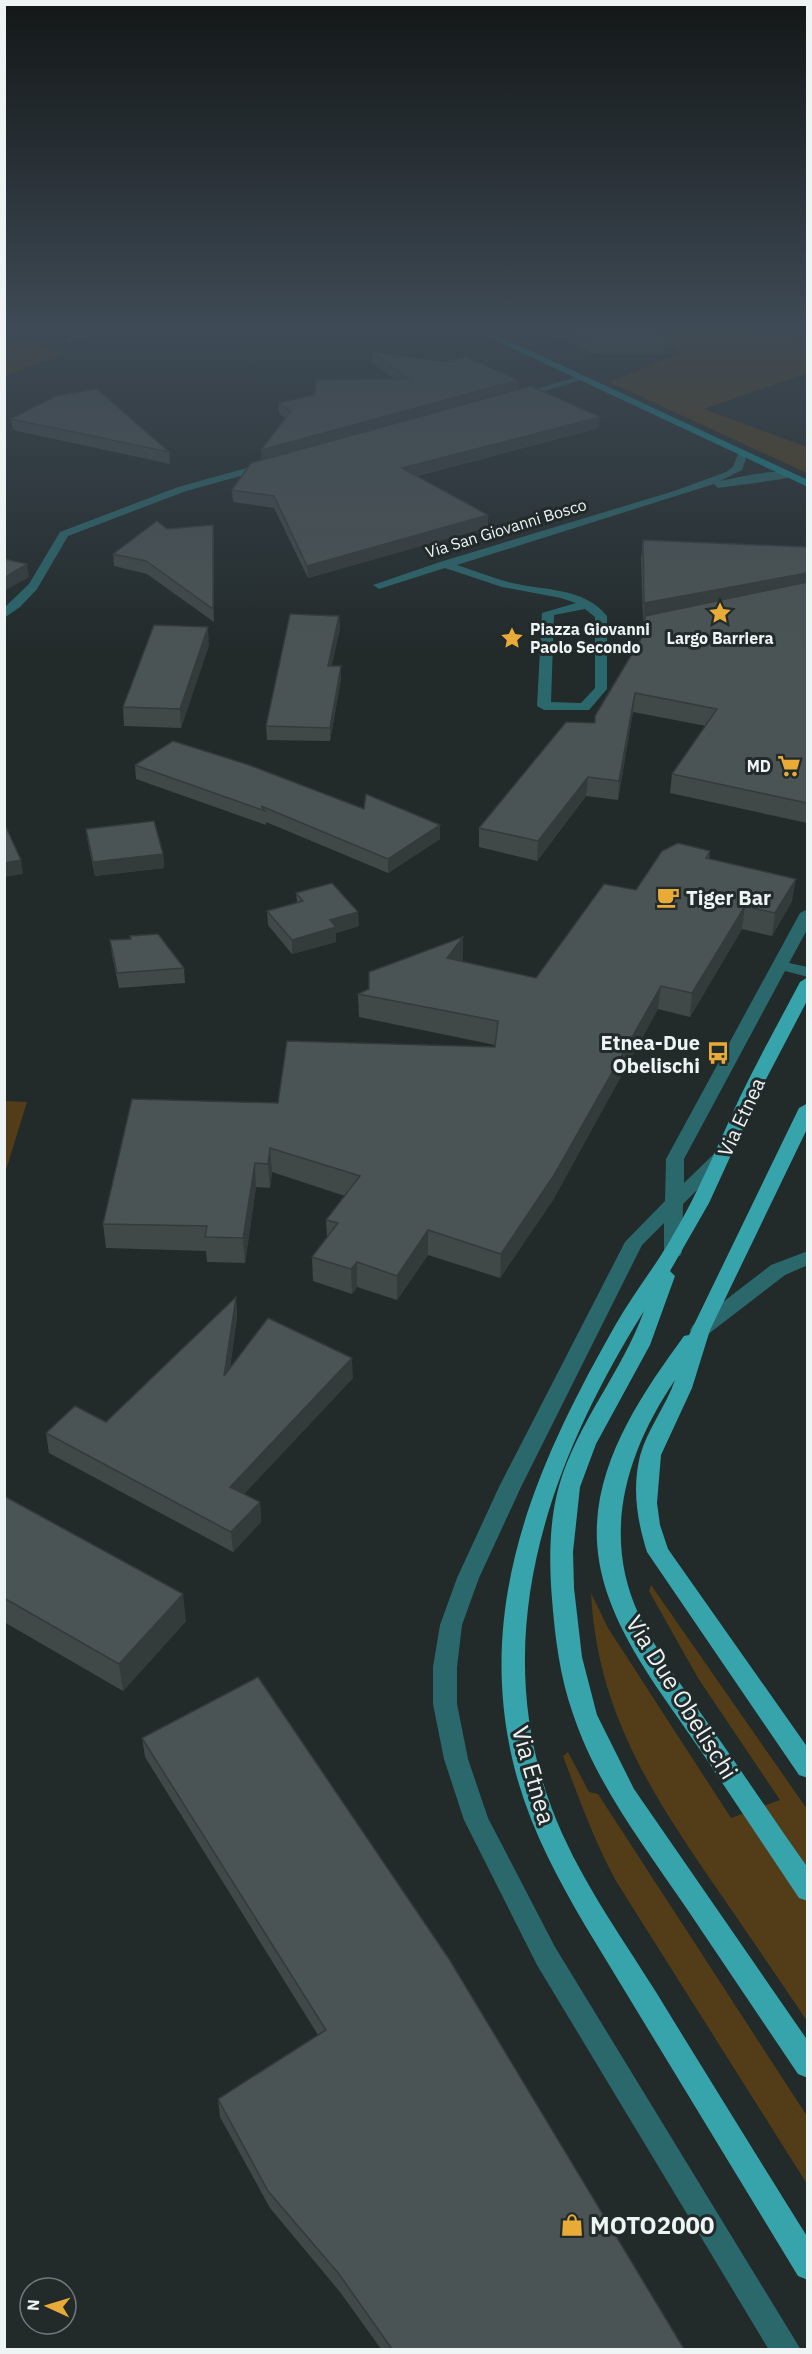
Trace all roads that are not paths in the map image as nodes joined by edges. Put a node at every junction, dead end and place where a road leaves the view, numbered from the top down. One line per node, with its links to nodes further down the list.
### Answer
1 (704, 435): 2 (main road)
2 (743, 453): 4 (main road); 6 (street)
3 (285, 461): 10 (street)
4 (789, 476): 5 (main road); 6 (street)
5 (807, 484)
6 (678, 493): 7 (street, Via San Giovanni Bosco)
7 (444, 564): 8 (street, Via San Giovanni Bosco); 9 (street)
8 (379, 585)
9 (589, 604): 12 (street); 12 (street)
10 (4, 614)
11 (679, 621): 12 (street)
12 (603, 628)
13 (807, 914): 14 (street)
14 (779, 965): 15 (street); 20 (street)
15 (807, 972)
16 (807, 982): 19 (main road, Via Etnea)
17 (807, 1109): 18 (street); 23 (main road, Via Due Obelischi)
18 (807, 1117)
19 (726, 1153): 20 (street); 21 (main road, Via Etnea)
20 (674, 1203): 21 (street); 28 (street)
21 (673, 1252): 26 (main road, Via Etnea); 27 (main road, Via Etnea)
22 (807, 1257): 23 (street)
23 (700, 1330): 24 (main road, Via Due Obelischi); 25 (main road, Via Due Obelischi)
24 (807, 1768)
25 (807, 1890)
26 (807, 2065)
27 (807, 2266)
28 (786, 2349)

